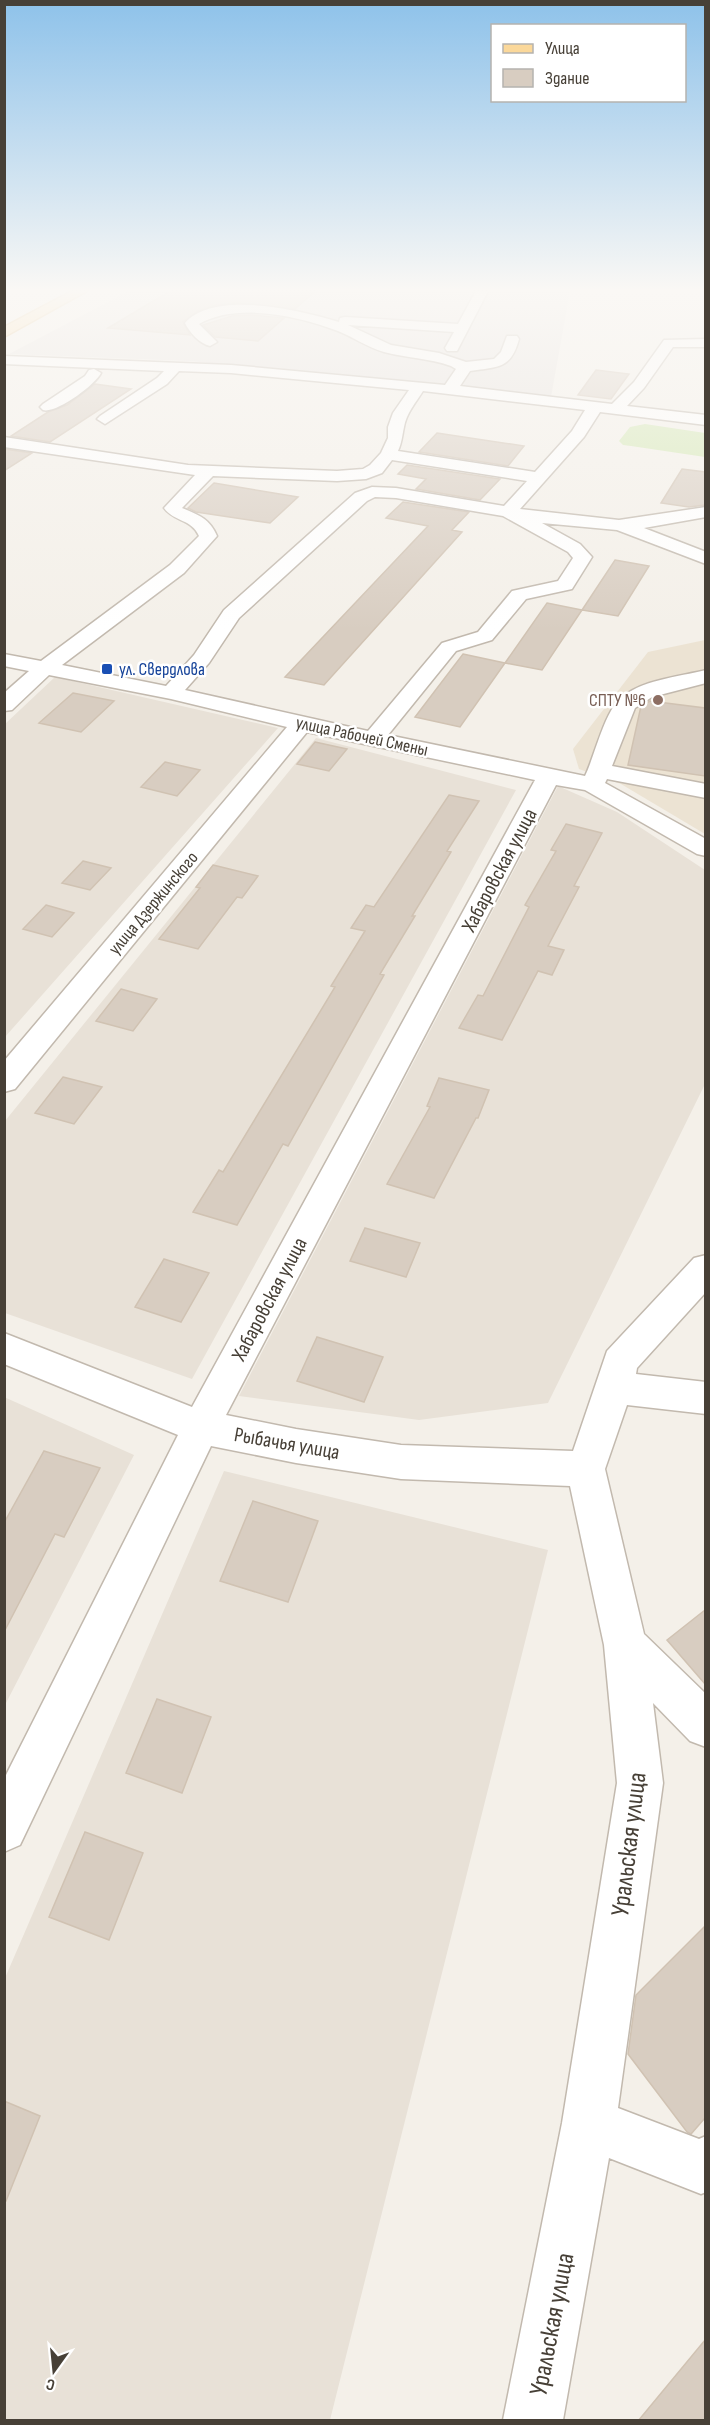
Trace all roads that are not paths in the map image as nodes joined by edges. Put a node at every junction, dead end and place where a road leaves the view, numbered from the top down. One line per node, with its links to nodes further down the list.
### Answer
1 (53, 404): 6 (street)
2 (127, 404): 9 (street)
3 (407, 404): 11 (street)
4 (571, 404): 7 (street)
5 (621, 404): 8 (street)
6 (48, 407)
7 (595, 407): 8 (street); 16 (street)
8 (616, 410): 10 (street)
9 (105, 419)
10 (705, 420)
11 (396, 427): 13 (street); 14 (street)
12 (4, 442): 15 (street)
13 (388, 454): 15 (street); 16 (street)
14 (511, 459)
15 (208, 471): 22 (street)
16 (539, 478): 17 (street)
17 (508, 512): 19 (street); 24 (street); 28 (street)
18 (705, 512): 19 (street)
19 (619, 525): 20 (street)
20 (705, 559)
21 (4, 660): 22 (street, улица Рабочей Смены)
22 (45, 668): 24 (street, улица Рабочей Смены); 26 (street)
23 (696, 678): 25 (street); 30 (street)
24 (171, 693): 27 (street, улица Рабочей Смены)
25 (696, 703)
26 (4, 705)
27 (302, 724): 28 (street, улица Рабочей Смены); 33 (street, улица Дзержинского)
28 (373, 739): 29 (street, улица Рабочей Смены)
29 (549, 776): 30 (street, улица Рабочей Смены); 38 (street, Хабаровская улица)
30 (596, 778): 31 (street); 32 (street, улица Рабочей Смены)
31 (705, 791)
32 (705, 849)
33 (4, 1082)
34 (705, 1268): 36 (street)
35 (4, 1348): 38 (street, Рыбачья улица)
36 (615, 1388): 37 (street); 39 (street)
37 (705, 1398)
38 (201, 1427): 39 (street, Рыбачья улица); 42 (street, Хабаровская улица)
39 (586, 1469): 40 (street, Уральская улица)
40 (625, 1645): 41 (street); 43 (street, Уральская улица)
41 (705, 1725)
42 (4, 1829)
43 (589, 2123): 44 (street); 45 (street, Уральская улица)
44 (705, 2163)
45 (533, 2421)

